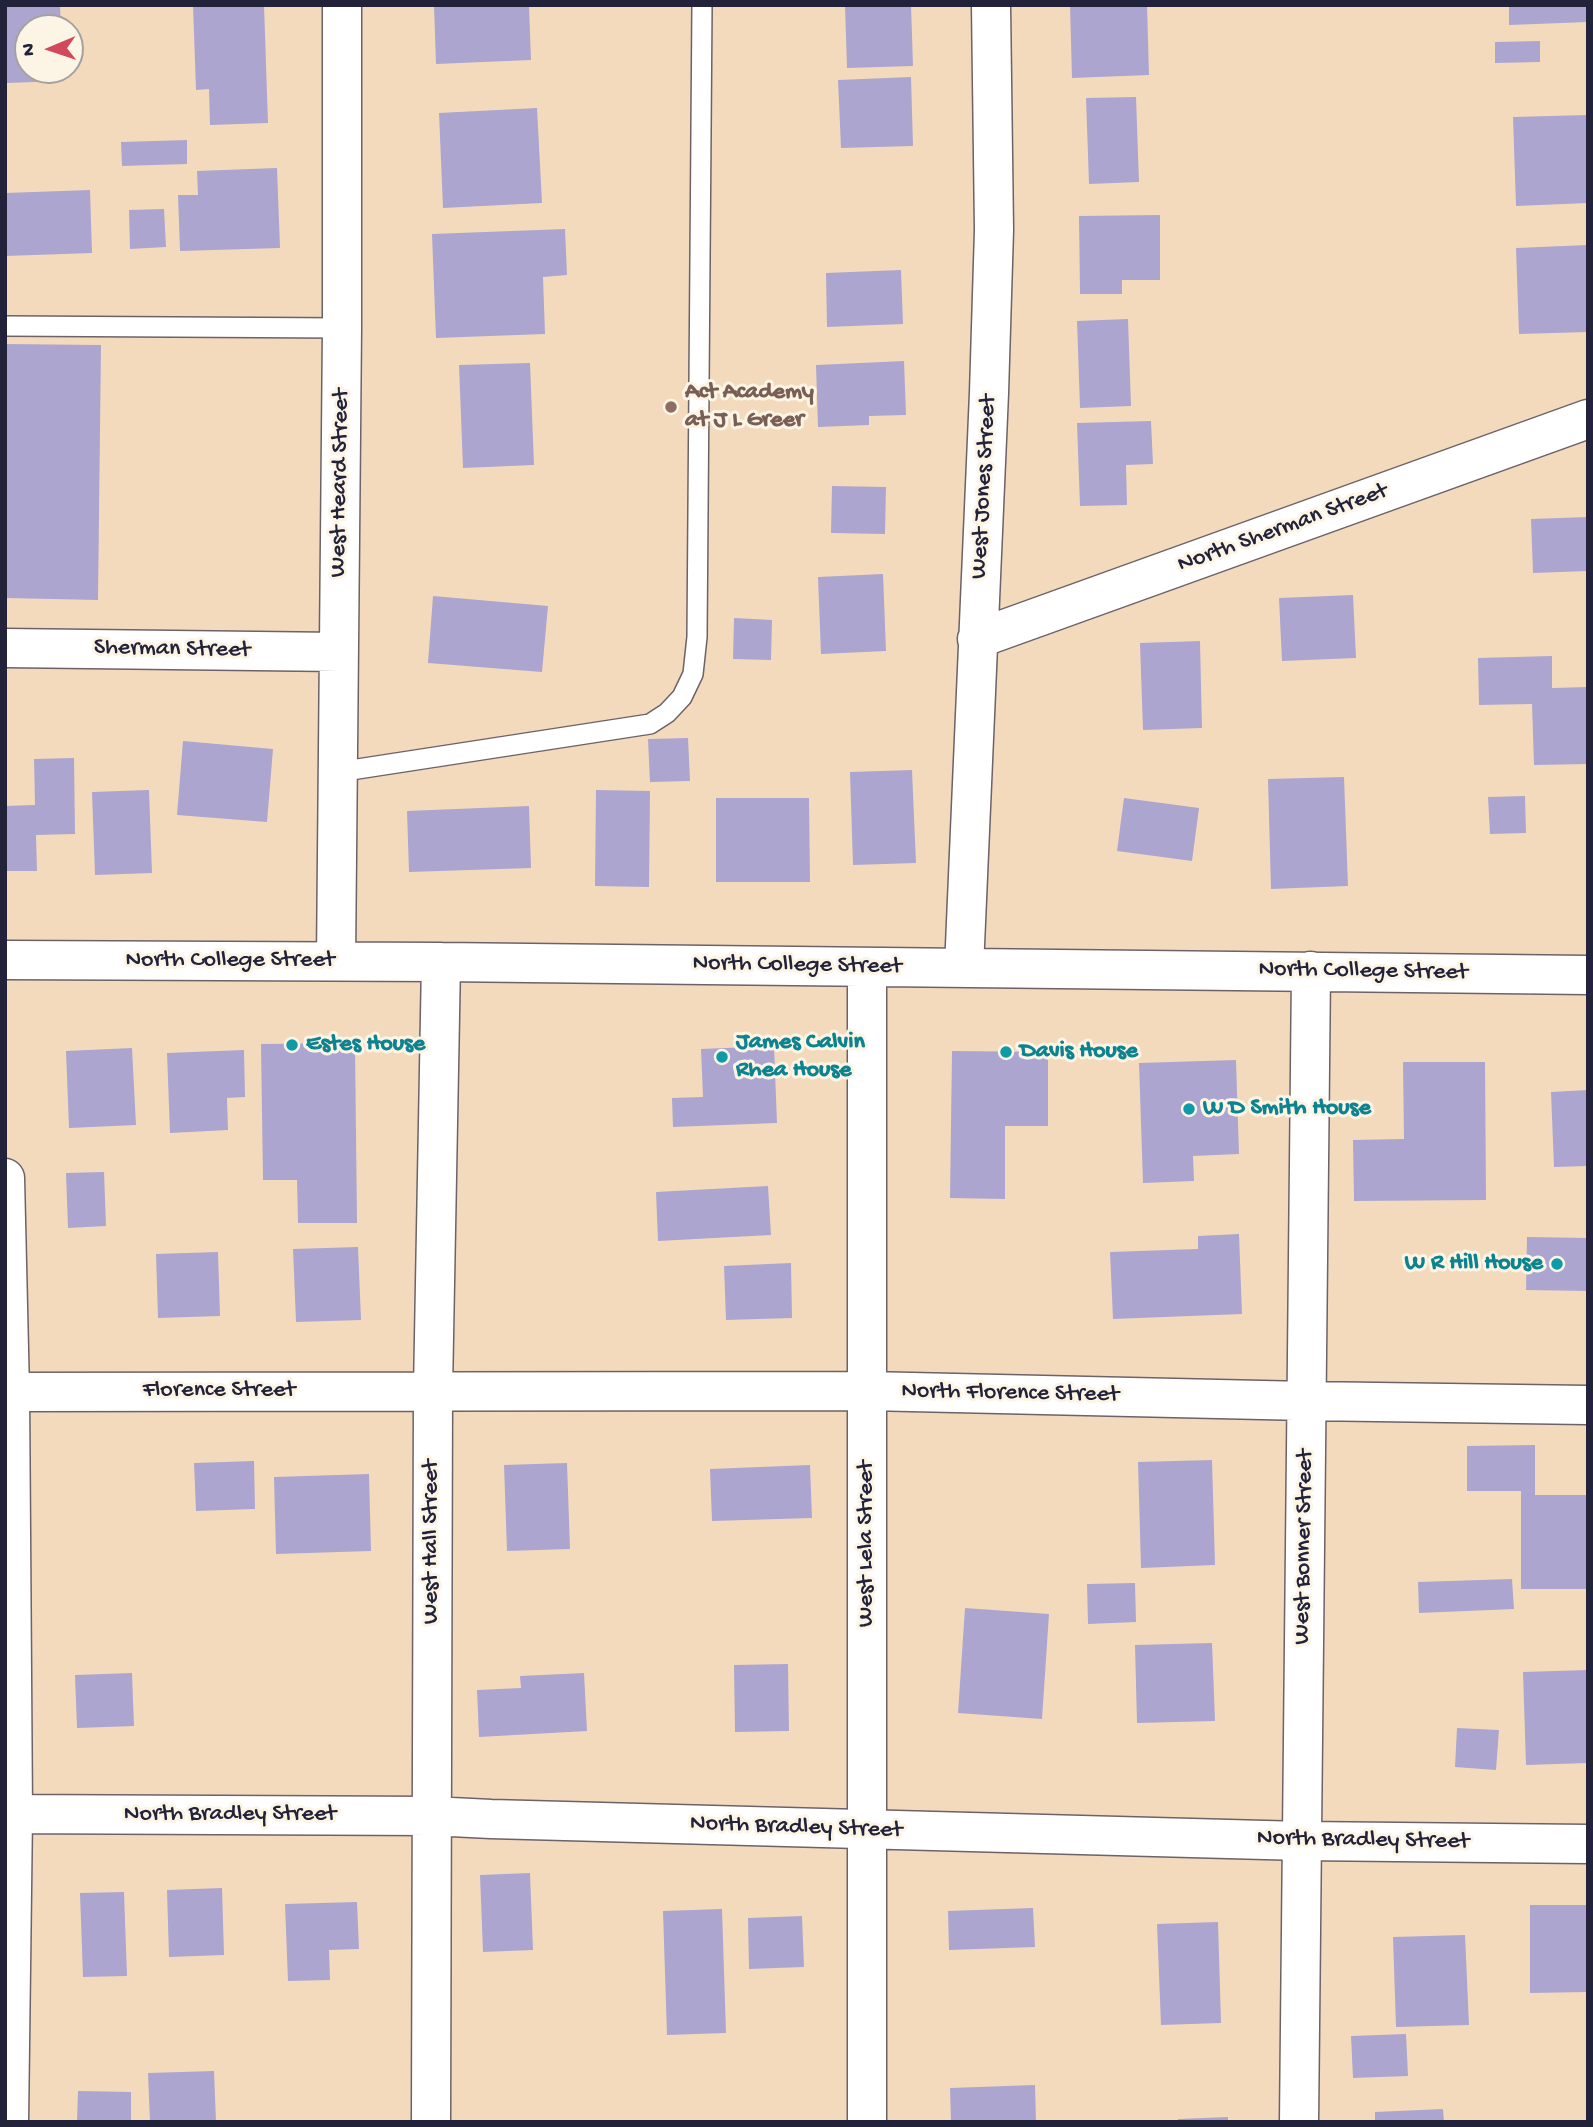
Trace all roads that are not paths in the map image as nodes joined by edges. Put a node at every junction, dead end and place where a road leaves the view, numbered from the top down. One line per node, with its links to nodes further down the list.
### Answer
1 (342, 5): 5 (street, West Heard Street)
2 (702, 5): 10 (lane)
3 (991, 5): 7 (street, West Jones Street)
4 (5, 326): 5 (lane)
5 (342, 328): 9 (street, West Heard Street)
6 (1588, 419): 7 (street, North Sherman Street)
7 (978, 639): 15 (street, West Jones Street)
8 (5, 648): 9 (street, Sherman Street)
9 (339, 652): 10 (street, West Heard Street)
10 (338, 772): 12 (street, West Heard Street)
11 (5, 960): 12 (street, North College Street)
12 (336, 961): 13 (street, North College Street)
13 (441, 962): 14 (street, North College Street); 19 (street, West Hall Street)
14 (867, 967): 15 (street, North College Street); 20 (street, West Lela Street)
15 (964, 968): 16 (street, North College Street)
16 (1311, 971): 17 (street, North College Street); 22 (street, West Bonner Street)
17 (1588, 975)
18 (5, 1178): 21 (street)
19 (433, 1390): 20 (street, North Florence Street); 21 (street, Florence Street); 25 (street, West Hall Street)
20 (867, 1391): 22 (street, North Florence Street); 26 (street, West Lela Street)
21 (7, 1392): 24 (street)
22 (1306, 1401): 23 (street, North Florence Street); 27 (street, West Bonner Street)
23 (1588, 1405)
24 (9, 1814): 25 (street, North Bradley Street); 29 (street)
25 (431, 1816): 26 (street, North Bradley Street); 30 (street, West Hall Street)
26 (867, 1830): 27 (street, North Bradley Street); 31 (street, West Lela Street)
27 (1302, 1841): 28 (street, North Bradley Street); 32 (street, West Bonner Street)
28 (1588, 1844)
29 (9, 2122)
30 (431, 2122)
31 (867, 2122)
32 (1299, 2122)

